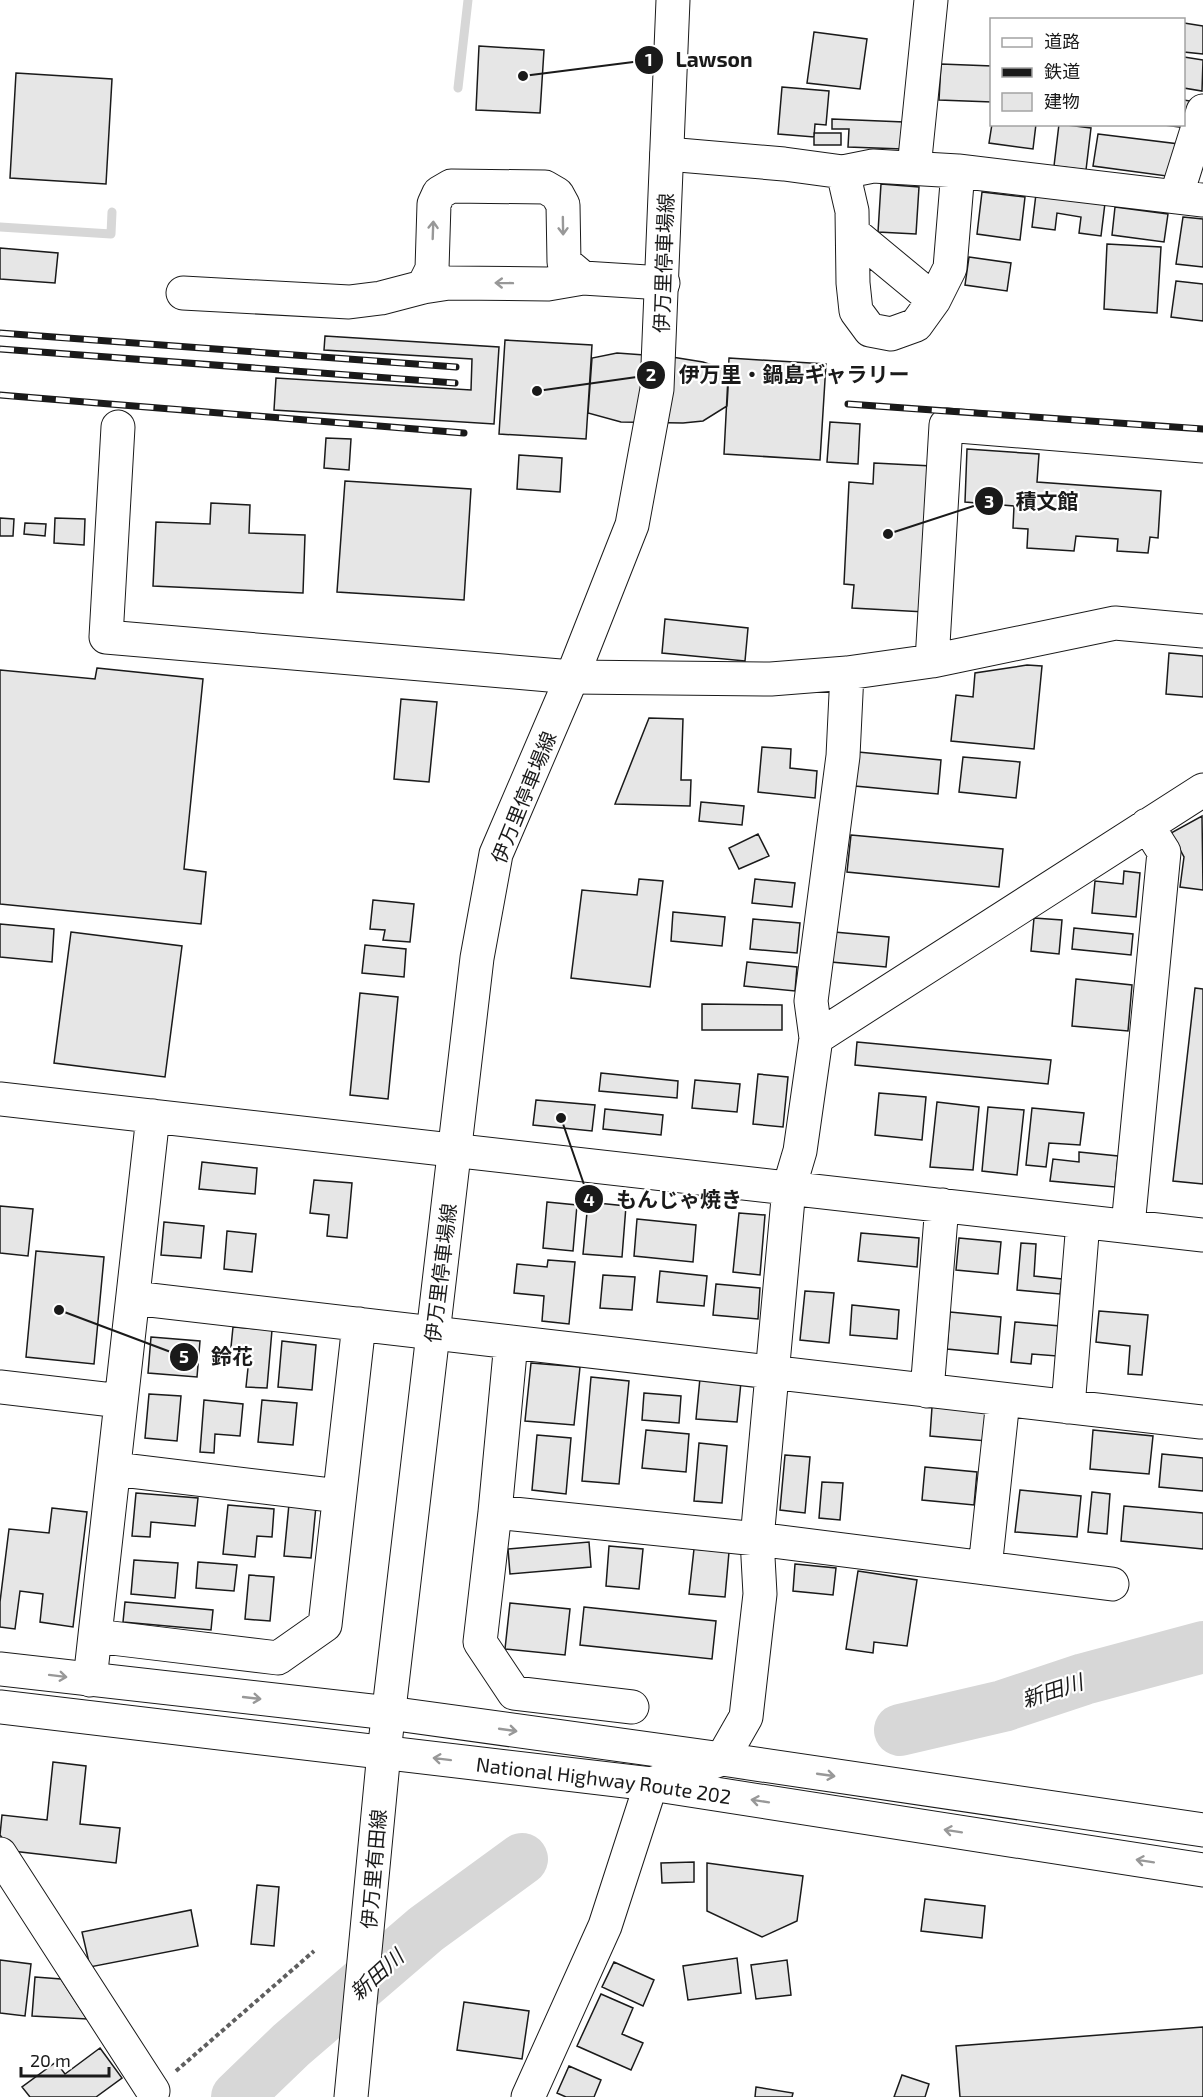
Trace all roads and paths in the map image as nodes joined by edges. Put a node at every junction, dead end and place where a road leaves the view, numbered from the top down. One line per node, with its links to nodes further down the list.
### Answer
1 (673, 0): 4 (main road, 伊万里停車場線)
2 (930, 0): 5 (main road)
3 (1203, 111): 8 (main road)
4 (667, 154): 7 (main road); 12 (main road, 伊万里停車場線)
5 (914, 168): 6 (main road); 7 (main road)
6 (958, 171): 8 (main road); 14 (main road)
7 (843, 172): 9 (main road)
8 (1190, 199)
9 (853, 233): 14 (main road); 14 (main road)
10 (565, 275): 11 (main road, one-way to 11); 11 (main road, one-way to 10); 12 (main road)
11 (435, 279): 13 (main road)
12 (663, 283): 20 (main road, 伊万里停車場線)
13 (183, 293)
14 (934, 300)
15 (118, 427): 20 (main road)
16 (1203, 446): 18 (main road)
17 (1203, 631): 18 (main road)
18 (932, 661): 19 (main road)
19 (848, 673): 20 (main road); 23 (main road)
20 (572, 677): 26 (main road, 伊万里停車場線)
21 (1203, 790): 22 (main road)
22 (1147, 825): 23 (main road); 30 (main road)
23 (816, 1038): 27 (main road)
24 (0, 1099): 25 (main road)
25 (153, 1116): 26 (main road); 32 (main road)
26 (455, 1150): 27 (main road); 34 (main road, 伊万里停車場線)
27 (789, 1188): 28 (main road); 36 (main road)
28 (942, 1205): 29 (main road); 38 (main road)
29 (1083, 1222): 30 (main road); 41 (main road)
30 (1128, 1227): 31 (main road)
31 (1203, 1235)
32 (133, 1298): 33 (main road); 40 (main road)
33 (358, 1324): 34 (main road); 44 (main road)
34 (433, 1333): 35 (main road); 54 (main road, 伊万里停車場線)
35 (511, 1342): 36 (main road); 45 (main road)
36 (772, 1372): 38 (main road); 46 (main road)
37 (0, 1387): 40 (main road)
38 (927, 1390): 39 (main road)
39 (1004, 1400): 41 (main road); 47 (main road)
40 (121, 1401): 43 (main road)
41 (1068, 1407): 42 (main road)
42 (1201, 1422)
43 (114, 1469): 44 (main road); 49 (main road)
44 (339, 1496): 49 (main road)
45 (495, 1512): 46 (main road); 53 (main road)
46 (757, 1539): 47 (main road); 56 (main road)
47 (985, 1568): 48 (main road)
48 (1112, 1584)
49 (95, 1636): 51 (main road)
50 (0, 1669): 51 (main road, National Highway Route 202, one-way to 51)
51 (90, 1680): 54 (main road, National Highway Route 202, one-way to 54)
52 (0, 1707): 55 (main road, National Highway Route 202)
53 (632, 1707)
54 (389, 1713): 55 (main road, 伊万里有田線); 56 (main road, National Highway Route 202, one-way to 56)
55 (384, 1752): 57 (main road, National Highway Route 202, one-way to 55); 63 (main road, 伊万里有田線)
56 (722, 1760): 57 (main road); 58 (main road, National Highway Route 202, one-way to 58)
57 (651, 1784): 60 (main road, National Highway Route 202, one-way to 57); 64 (main road)
58 (1203, 1830)
59 (0, 1854): 62 (main road)
60 (1203, 1870)
61 (314, 1951): 62 (path)
62 (153, 2091)
63 (351, 2097)
64 (528, 2097)

